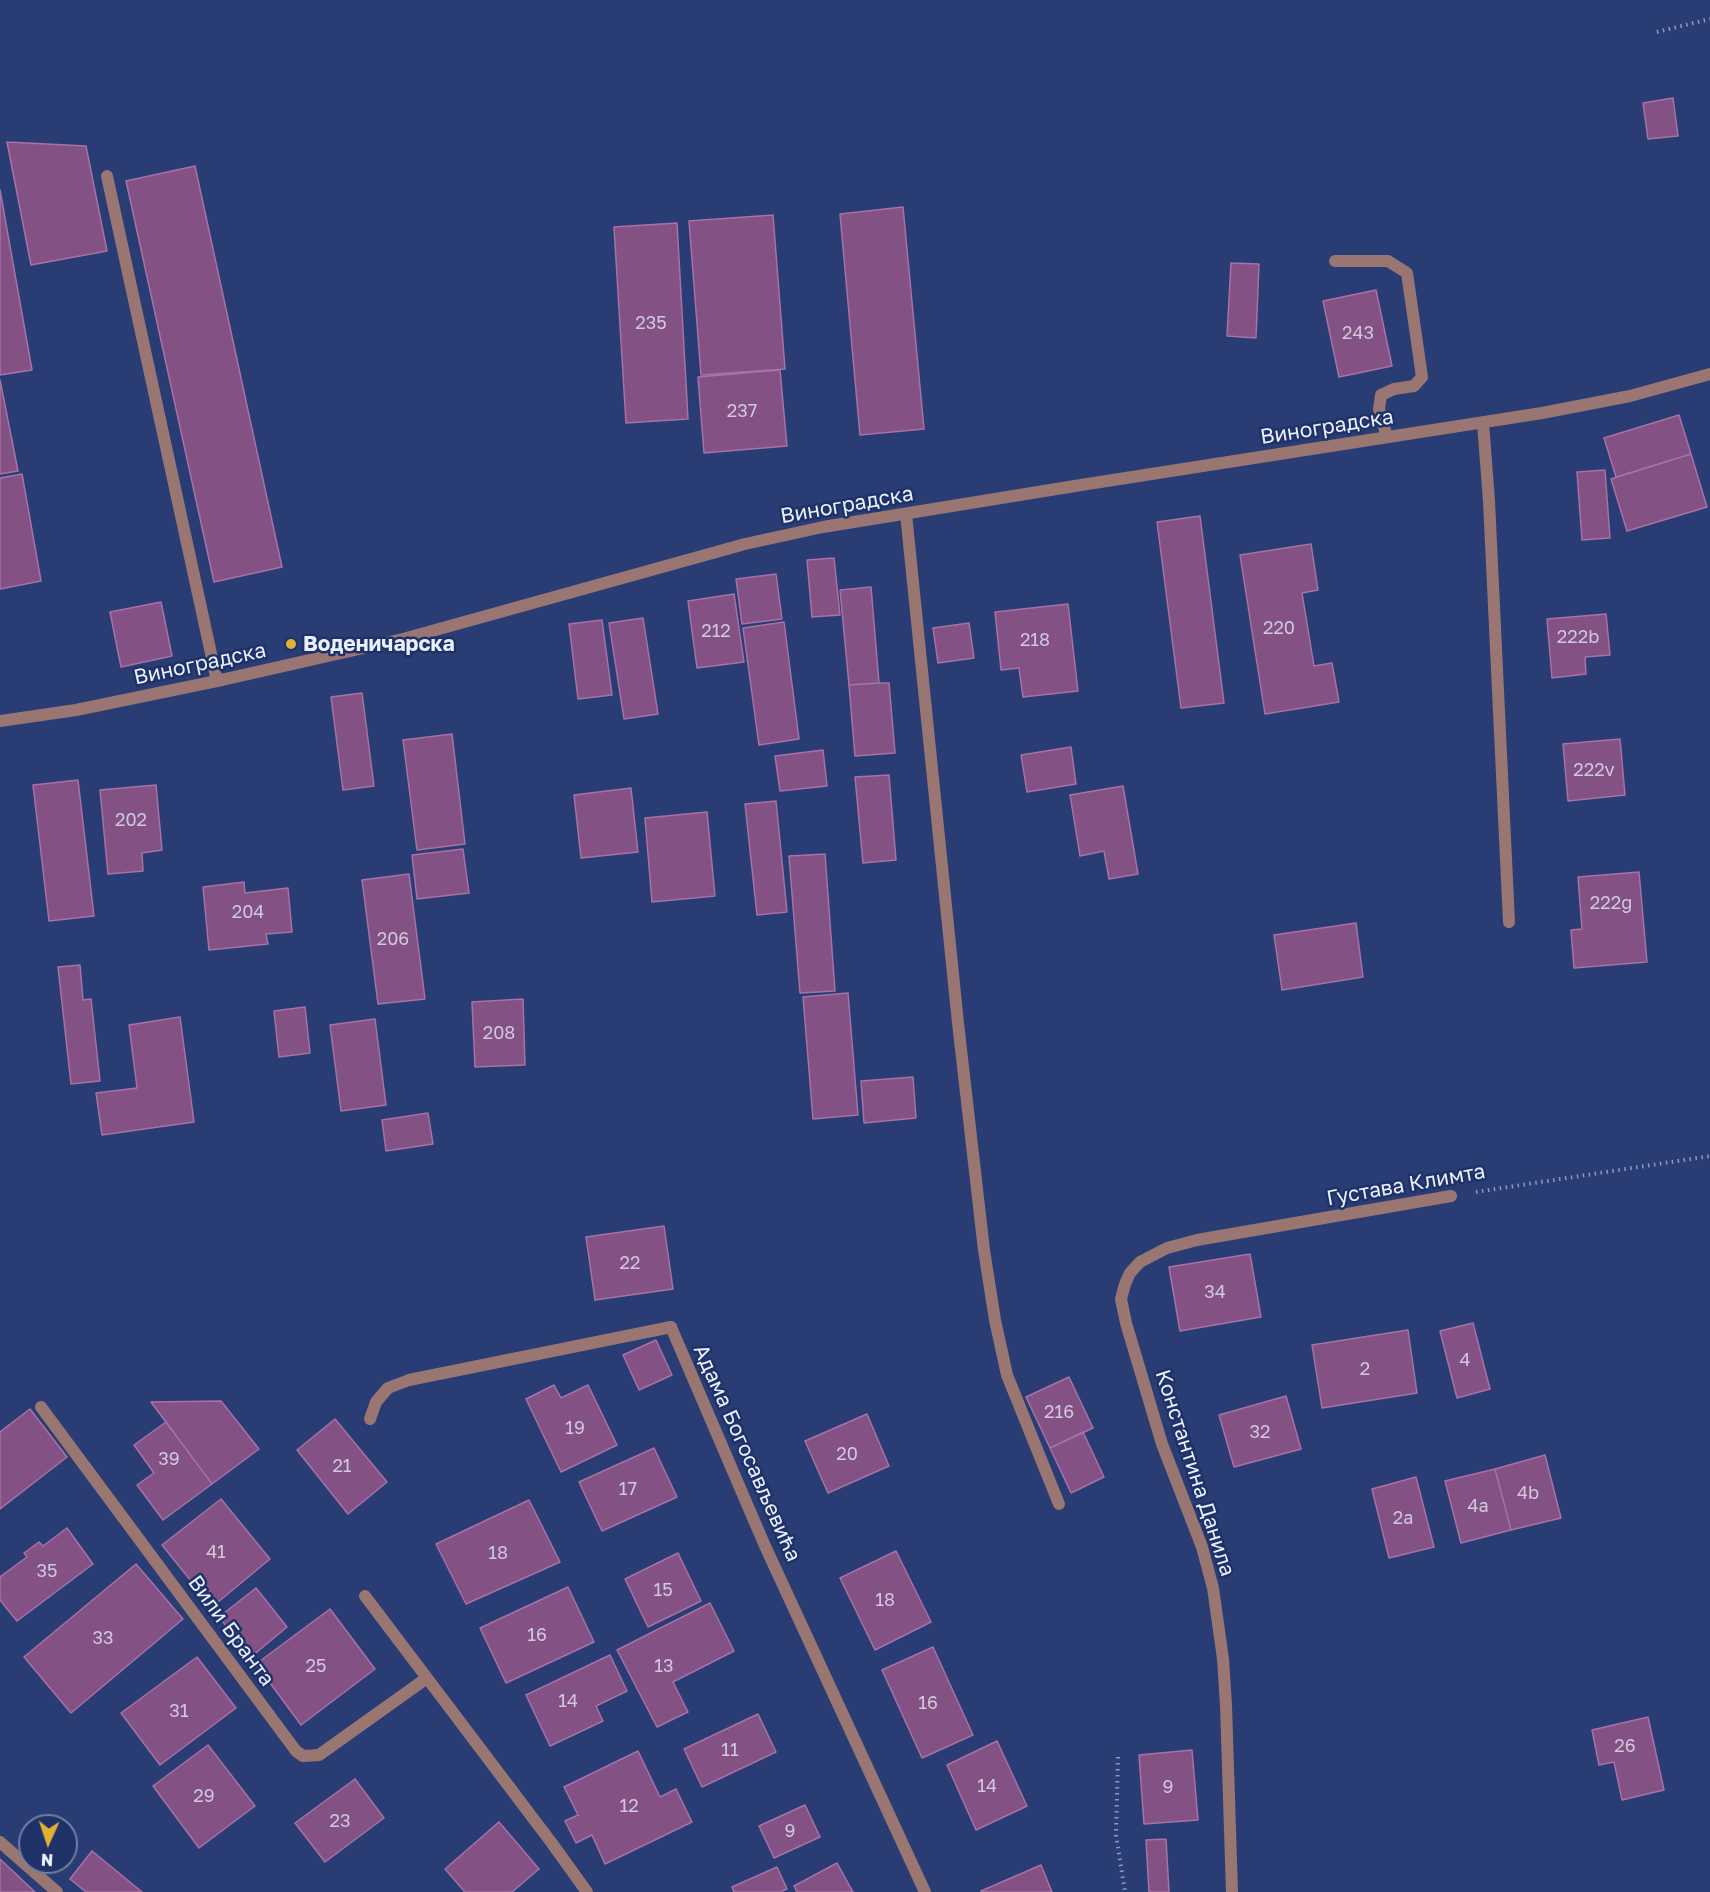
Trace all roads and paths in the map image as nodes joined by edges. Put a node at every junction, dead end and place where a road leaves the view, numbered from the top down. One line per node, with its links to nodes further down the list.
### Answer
1 (1710, 19): 2 (path)
2 (1657, 32)
3 (107, 176): 9 (street)
4 (1335, 261): 7 (street)
5 (1710, 374): 6 (street, Виноградска)
6 (1483, 423): 7 (street, Виноградска); 11 (street)
7 (1387, 437): 8 (street, Виноградска)
8 (906, 514): 9 (street, Виноградска); 17 (street)
9 (218, 681): 10 (street, Виноградска)
10 (0, 721)
11 (1509, 922)
12 (1710, 1156): 13 (path, Густава Климта)
13 (1451, 1196): 14 (street, Густава Климта)
14 (1125, 1284): 26 (street, Константина Данила)
15 (40, 1407): 19 (street, Вили Бранта)
16 (370, 1419): 24 (street, Адама Богосављевића)
17 (1059, 1504)
18 (365, 1596): 19 (street)
19 (427, 1678): 23 (street)
20 (1118, 1757): 25 (path)
21 (0, 1842): 22 (street)
22 (57, 1892)
23 (587, 1892)
24 (925, 1892)
25 (1125, 1892)
26 (1232, 1892)

